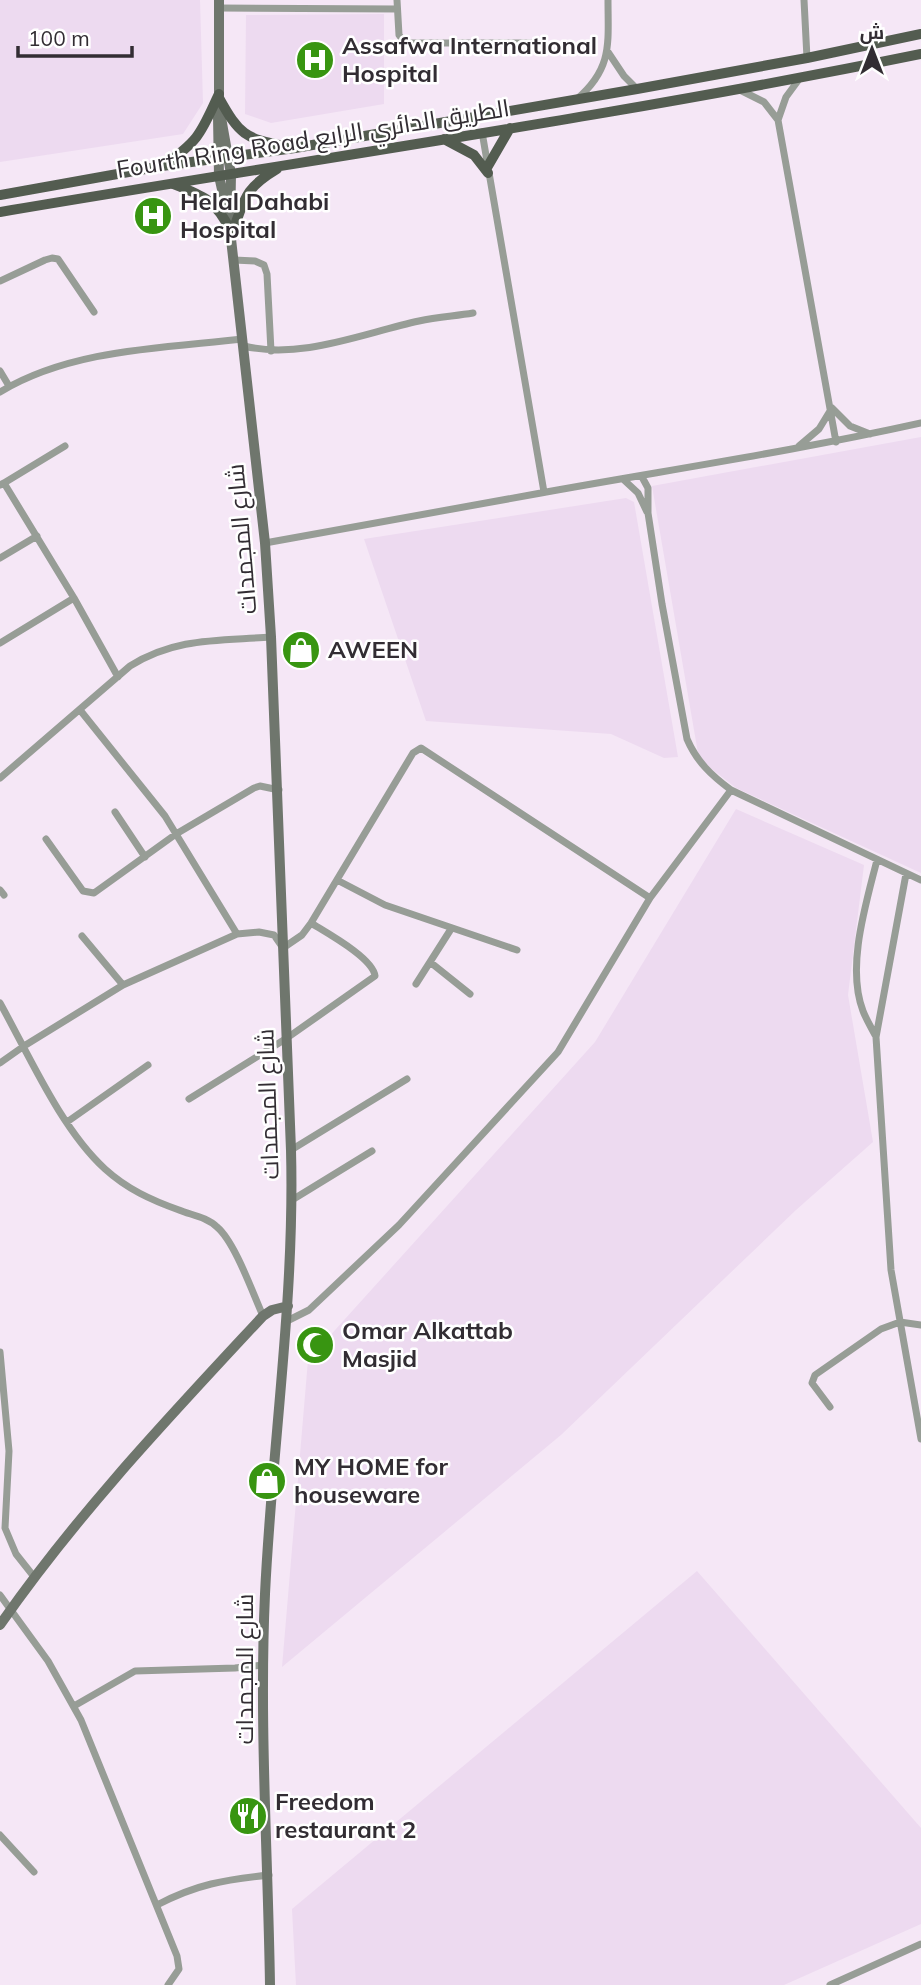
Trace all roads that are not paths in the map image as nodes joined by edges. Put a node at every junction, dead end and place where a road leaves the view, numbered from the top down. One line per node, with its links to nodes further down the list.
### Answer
1 (397, 0): 5 (street)
2 (608, 0): 8 (street)
3 (804, 0): 10 (street)
4 (219, 4): 5 (street); 14 (main road, شارع المجمدات)
5 (397, 9): 7 (street)
6 (921, 34): 10 (main road, Fourth Ring Road الطريق الدائري الرابع)
7 (543, 43)
8 (608, 52): 12 (street); 15 (street)
9 (921, 54): 11 (main road, Fourth Ring Road الطريق الدائري الرابع)
10 (807, 58): 12 (main road, Fourth Ring Road الطريق الدائري الرابع)
11 (800, 77): 13 (main road, Fourth Ring Road الطريق الدائري الرابع); 16 (street)
12 (637, 89): 15 (main road, Fourth Ring Road الطريق الدائري الرابع)
13 (736, 89): 16 (street); 17 (main road, Fourth Ring Road الطريق الدائري الرابع)
14 (219, 99): 20 (main road); 21 (main road, شارع المجمدات); 23 (main road)
15 (577, 99): 20 (main road, Fourth Ring Road الطريق الدائري الرابع)
16 (778, 120): 40 (street)
17 (510, 128): 18 (main road, Fourth Ring Road الطريق الدائري الرابع); 24 (main road)
18 (482, 132): 19 (main road, Fourth Ring Road الطريق الدائري الرابع); 24 (street)
19 (444, 139): 22 (main road, Fourth Ring Road الطريق الدائري الرابع); 24 (main road)
20 (295, 148): 21 (main road, Fourth Ring Road الطريق الدائري الرابع)
21 (223, 158): 23 (main road, Fourth Ring Road الطريق الدائري الرابع); 25 (main road, شارع المجمدات); 26 (main road, شارع المجمدات)
22 (283, 165): 25 (main road, Fourth Ring Road الطريق الدائري الرابع); 30 (main road)
23 (162, 166): 28 (main road, Fourth Ring Road الطريق الدائري الرابع)
24 (488, 170): 49 (street)
25 (231, 174): 26 (main road, Fourth Ring Road الطريق الدائري الرابع); 30 (main road, شارع المجمدات)
26 (219, 176): 27 (main road, Fourth Ring Road الطريق الدائري الرابع); 30 (main road, شارع المجمدات)
27 (170, 183): 29 (main road, Fourth Ring Road الطريق الدائري الرابع); 30 (main road)
28 (0, 195)
29 (0, 212)
30 (231, 229): 31 (main road, شارع المجمدات)
31 (234, 260): 35 (main road, شارع المجمدات); 36 (street)
32 (0, 281): 33 (street)
33 (94, 312)
34 (473, 313): 36 (street)
35 (243, 343): 36 (street); 38 (street); 52 (main road, شارع المجمدات)
36 (271, 351)
37 (0, 372): 38 (street)
38 (9, 386): 39 (street)
39 (0, 392)
40 (830, 407): 42 (street); 43 (street); 45 (street)
41 (921, 423): 42 (street)
42 (871, 434): 43 (street)
43 (836, 442): 45 (street)
44 (65, 446): 48 (street)
45 (796, 449): 46 (street)
46 (642, 477): 47 (street); 50 (street)
47 (624, 480): 49 (street); 50 (street)
48 (2, 484): 51 (street)
49 (544, 492): 52 (street)
50 (648, 513): 61 (street)
51 (37, 536): 53 (street); 54 (street)
52 (265, 543): 55 (main road, شارع المجمدات)
53 (0, 558)
54 (74, 598): 56 (street); 57 (street)
55 (271, 637): 57 (street); 60 (main road, شارع المجمدات)
56 (0, 643)
57 (118, 677): 58 (street)
58 (80, 710): 59 (street); 63 (street)
59 (0, 778)
60 (279, 790): 63 (street); 75 (main road, شارع المجمدات)
61 (731, 790): 66 (street); 70 (street)
62 (115, 812): 65 (street)
63 (176, 834): 65 (street); 73 (street)
64 (46, 839): 65 (street)
65 (145, 857)
66 (877, 860): 67 (street); 82 (street)
67 (906, 874): 69 (street); 82 (street)
68 (337, 880): 70 (street); 71 (street); 72 (street)
69 (921, 880)
70 (650, 898): 95 (street)
71 (311, 923): 75 (street); 83 (street)
72 (451, 929): 76 (street); 77 (street)
73 (237, 934): 75 (street); 79 (street)
74 (82, 936): 79 (street)
75 (283, 948): 83 (main road, شارع المجمدات)
76 (517, 950)
77 (430, 962): 78 (street); 80 (street)
78 (416, 984)
79 (123, 985): 84 (street)
80 (470, 995)
81 (0, 1003): 84 (street)
82 (876, 1037): 96 (street)
83 (287, 1038): 88 (street); 90 (main road, شارع المجمدات)
84 (24, 1046): 85 (street); 89 (street)
85 (0, 1063)
86 (148, 1065): 89 (street)
87 (407, 1079): 90 (street)
88 (189, 1099)
89 (66, 1122): 94 (street)
90 (291, 1150): 92 (main road, شارع المجمدات)
91 (372, 1151): 92 (street)
92 (292, 1200): 93 (main road, شارع المجمدات)
93 (288, 1306): 94 (main road); 95 (main road, شارع المجمدات)
94 (263, 1316): 101 (main road)
95 (287, 1321): 105 (main road, شارع المجمدات)
96 (900, 1322): 97 (street); 99 (street); 100 (street)
97 (921, 1325)
98 (0, 1352): 101 (street)
99 (830, 1407)
100 (921, 1439)
101 (35, 1578): 103 (main road)
102 (0, 1595): 103 (street)
103 (10, 1610): 104 (main road); 106 (street)
104 (0, 1625)
105 (263, 1665): 106 (street); 109 (main road, شارع المجمدات)
106 (74, 1706): 110 (street)
107 (0, 1835): 108 (street)
108 (34, 1872)
109 (268, 1875): 110 (street); 113 (main road, شارع المجمدات)
110 (157, 1905): 112 (street)
111 (921, 1944): 114 (street)
112 (168, 1985)
113 (270, 1985)
114 (830, 1985)

